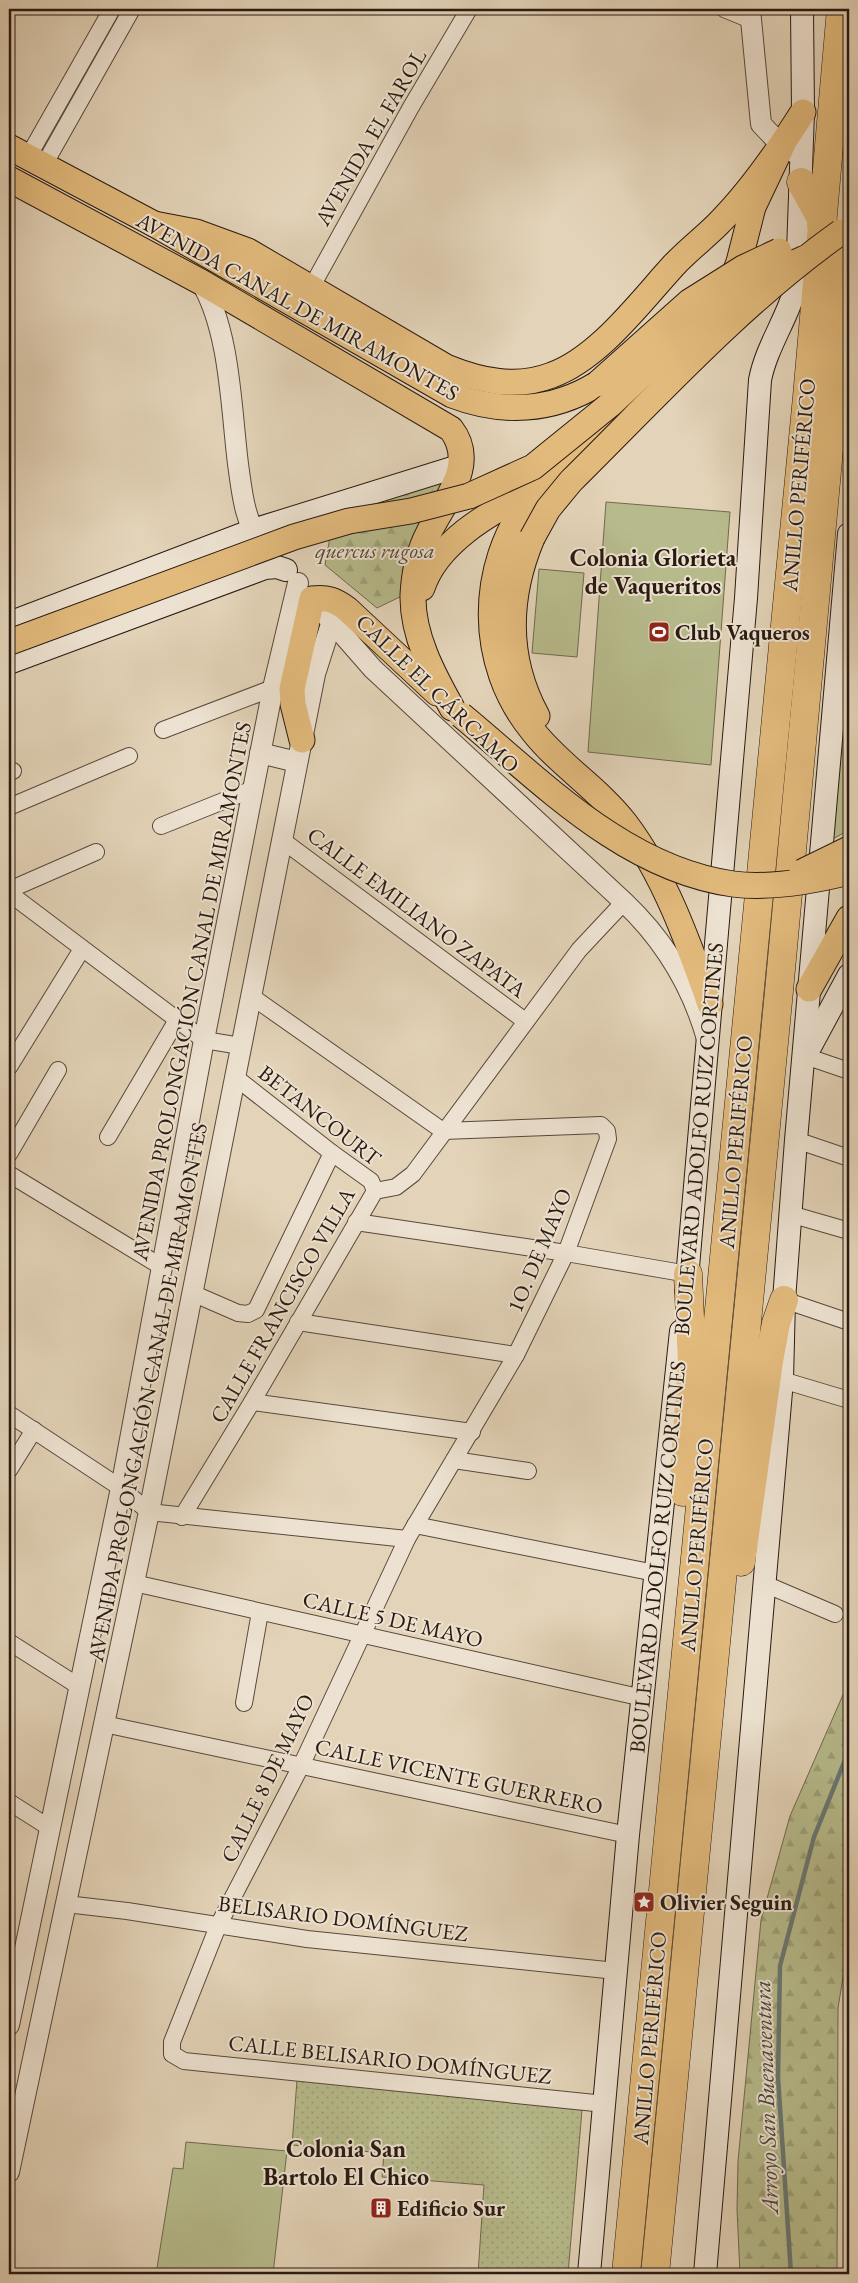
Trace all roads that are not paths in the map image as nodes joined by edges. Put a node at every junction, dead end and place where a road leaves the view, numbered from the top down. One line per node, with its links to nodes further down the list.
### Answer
1 (112, 9): 9 (street)
2 (132, 9): 9 (street)
3 (469, 9): 16 (street, AVENIDA EL FAROL)
4 (724, 9): 7 (street)
5 (802, 9): 8 (main road)
6 (841, 9): 13 (highway, ANILLO PERIFÉRICO)
7 (751, 14): 10 (street)
8 (803, 112): 10 (main road)
9 (27, 156): 12 (main road, AVENIDA CANAL DE MIRAMONTES)
10 (795, 162): 13 (highway); 14 (main road, BOULEVARD ADOLFO RUIZ CORTINES); 16 (main road); 18 (main road)
11 (9, 180): 15 (main road, AVENIDA CANAL DE MIRAMONTES)
12 (154, 224): 13 (main road, AVENIDA CANAL DE MIRAMONTES, bridge); 16 (main road)
13 (841, 229): 14 (highway); 97 (highway, ANILLO PERIFÉRICO); 103 (highway, ANILLO PERIFÉRICO)
14 (802, 254): 26 (main road, bridge); 33 (main road, bridge); 49 (main road, BOULEVARD ADOLFO RUIZ CORTINES)
15 (201, 282): 17 (main road, AVENIDA CANAL DE MIRAMONTES); 19 (street, CALLE EL CÁRCAMO)
16 (311, 288)
17 (462, 465): 19 (main road); 25 (main road)
18 (544, 483): 25 (main road); 33 (main road)
19 (253, 530): 21 (main road); 23 (street, CALLE EL CÁRCAMO)
20 (849, 534): 47 (main road)
21 (224, 541): 22 (main road); 26 (main road)
22 (235, 579): 23 (main road); 26 (main road)
23 (299, 584): 24 (street, CALLE EL CÁRCAMO); 27 (street, AVENIDA PROLONGACIÓN CANAL DE MIRAMONTES); 28 (main road); 30 (main road)
24 (332, 622): 30 (street, AVENIDA PROLONGACIÓN CANAL DE MIRAMONTES); 43 (street, CALLE EL CÁRCAMO)
25 (415, 624): 28 (main road)
26 (9, 643)
27 (273, 688): 29 (street); 31 (street, AVENIDA PROLONGACIÓN CANAL DE MIRAMONTES)
28 (456, 712): 41 (main road, bridge)
29 (163, 730)
30 (300, 751): 31 (street); 37 (street, AVENIDA PROLONGACIÓN CANAL DE MIRAMONTES)
31 (260, 753): 34 (street, AVENIDA PROLONGACIÓN CANAL DE MIRAMONTES)
32 (128, 756): 35 (street)
33 (573, 772): 49 (main road)
34 (253, 789): 36 (street); 52 (street, AVENIDA PROLONGACIÓN CANAL DE MIRAMONTES)
35 (9, 807)
36 (161, 826)
37 (282, 840): 48 (street, AVENIDA PROLONGACIÓN CANAL DE MIRAMONTES); 51 (street, CALLE EMILIANO ZAPATA)
38 (849, 849): 41 (main road, bridge)
39 (96, 852): 42 (street)
40 (849, 872): 41 (main road, bridge)
41 (775, 884)
42 (9, 892): 45 (street)
43 (624, 902): 51 (street, CALLE FRANCISCO VILLA); 53 (street, CALLE EL CÁRCAMO)
44 (849, 918): 47 (main road)
45 (82, 948): 50 (street); 56 (street)
46 (847, 982): 55 (main road)
47 (809, 989): 55 (main road)
48 (251, 996): 54 (street, AVENIDA PROLONGACIÓN CANAL DE MIRAMONTES); 60 (street)
49 (710, 1004): 53 (main road, BOULEVARD ADOLFO RUIZ CORTINES)
50 (177, 1020): 52 (street); 61 (street)
51 (525, 1021): 60 (street, CALLE FRANCISCO VILLA)
52 (204, 1040): 54 (street); 72 (street, AVENIDA PROLONGACIÓN CANAL DE MIRAMONTES)
53 (707, 1040): 73 (main road, BOULEVARD ADOLFO RUIZ CORTINES)
54 (241, 1046): 59 (street, AVENIDA PROLONGACIÓN CANAL DE MIRAMONTES)
55 (804, 1056): 58 (street); 62 (main road)
56 (9, 1067)
57 (58, 1070): 64 (street)
58 (849, 1072)
59 (235, 1077): 63 (street, BETANCOURT); 74 (street, AVENIDA PROLONGACIÓN CANAL DE MIRAMONTES)
60 (443, 1131): 67 (street, CALLE FRANCISCO VILLA); 71 (street, 1O. DE MAYO)
61 (108, 1137)
62 (796, 1140): 65 (street); 68 (main road)
63 (332, 1153): 67 (street, BETANCOURT); 74 (street)
64 (9, 1154)
65 (849, 1158)
66 (9, 1174): 72 (street)
67 (375, 1191): 69 (street, CALLE FRANCISCO VILLA)
68 (790, 1214): 70 (street); 75 (main road)
69 (356, 1222): 71 (street); 76 (street, CALLE FRANCISCO VILLA)
70 (849, 1231)
71 (566, 1253): 73 (street); 78 (street, 1O. DE MAYO)
72 (162, 1267): 88 (street, AVENIDA PROLONGACIÓN CANAL DE MIRAMONTES)
73 (688, 1274): 92 (main road, BOULEVARD ADOLFO RUIZ CORTINES); 97 (highway)
74 (192, 1293): 89 (street, AVENIDA PROLONGACIÓN CANAL DE MIRAMONTES)
75 (784, 1300): 77 (street); 79 (main road); 103 (highway)
76 (298, 1322): 78 (street); 81 (street, CALLE FRANCISCO VILLA)
77 (849, 1322)
78 (516, 1356): 84 (street, 1O. DE MAYO)
79 (782, 1380): 80 (street); 94 (main road)
80 (849, 1400)
81 (252, 1402): 84 (street); 90 (street, CALLE FRANCISCO VILLA)
82 (9, 1414): 83 (street)
83 (34, 1430): 86 (street); 88 (street)
84 (472, 1432): 85 (street, 1O. DE MAYO)
85 (454, 1460): 87 (street); 91 (street, 1O. DE MAYO)
86 (9, 1470)
87 (528, 1471)
88 (121, 1488): 89 (street); 100 (street, AVENIDA PROLONGACIÓN CANAL DE MIRAMONTES)
89 (149, 1512): 90 (street); 93 (street, AVENIDA PROLONGACIÓN CANAL DE MIRAMONTES)
90 (182, 1516): 91 (street)
91 (411, 1532): 92 (street); 98 (street, CALLE 8 DE MAYO)
92 (655, 1573): 101 (main road, BOULEVARD ADOLFO RUIZ CORTINES)
93 (134, 1584): 95 (street, CALLE 5 DE MAYO); 104 (street, AVENIDA PROLONGACIÓN CANAL DE MIRAMONTES)
94 (764, 1584): 96 (street); 119 (main road)
95 (260, 1612): 98 (street, CALLE 5 DE MAYO); 102 (street)
96 (835, 1614)
97 (688, 1634): 117 (highway, ANILLO PERIFÉRICO)
98 (361, 1636): 101 (street, CALLE 5 DE MAYO); 105 (street, CALLE 8 DE MAYO)
99 (9, 1642): 100 (street)
100 (80, 1687): 107 (street, AVENIDA PROLONGACIÓN CANAL DE MIRAMONTES)
101 (643, 1698): 108 (main road, BOULEVARD ADOLFO RUIZ CORTINES)
102 (244, 1703)
103 (710, 1705): 118 (highway, ANILLO PERIFÉRICO)
104 (104, 1724): 105 (street, CALLE VICENTE GUERRERO); 109 (street, AVENIDA PROLONGACIÓN CANAL DE MIRAMONTES)
105 (301, 1766): 108 (street, CALLE VICENTE GUERRERO); 110 (street, CALLE 8 DE MAYO)
106 (9, 1802): 107 (street)
107 (50, 1828): 112 (street, AVENIDA PROLONGACIÓN CANAL DE MIRAMONTES)
108 (628, 1835): 111 (main road, BOULEVARD ADOLFO RUIZ CORTINES)
109 (66, 1904): 110 (street, BELISARIO DOMÍNGUEZ); 115 (street, AVENIDA PROLONGACIÓN CANAL DE MIRAMONTES)
110 (218, 1926): 111 (street, BELISARIO DOMÍNGUEZ); 113 (street, CALLE 8 DE MAYO)
111 (616, 1971): 114 (main road, BOULEVARD ADOLFO RUIZ CORTINES)
112 (9, 2025)
113 (172, 2054): 114 (street, CALLE BELISARIO DOMÍNGUEZ)
114 (605, 2104): 116 (main road, BOULEVARD ADOLFO RUIZ CORTINES)
115 (9, 2172)
116 (589, 2274)
117 (626, 2274)
118 (654, 2274)
119 (705, 2274)

